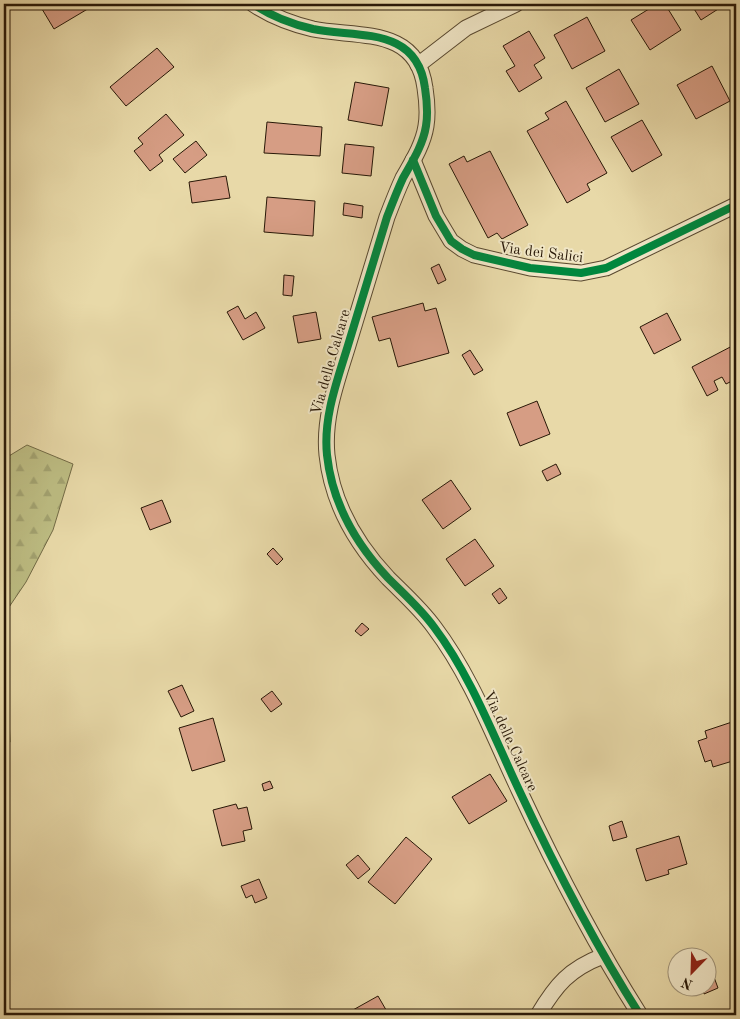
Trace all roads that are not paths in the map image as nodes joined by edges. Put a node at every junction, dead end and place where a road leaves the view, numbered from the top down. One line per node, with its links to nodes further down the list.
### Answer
1 (253, 4): 3 (street, Via delle Calcare)
2 (516, 4): 3 (street)
3 (418, 65): 4 (street, Via delle Calcare)
4 (414, 160): 5 (street, Via dei Salici); 6 (street, Via delle Calcare)
5 (736, 205)
6 (603, 956): 7 (street); 8 (street, Via delle Calcare)
7 (538, 1015)
8 (640, 1015)

